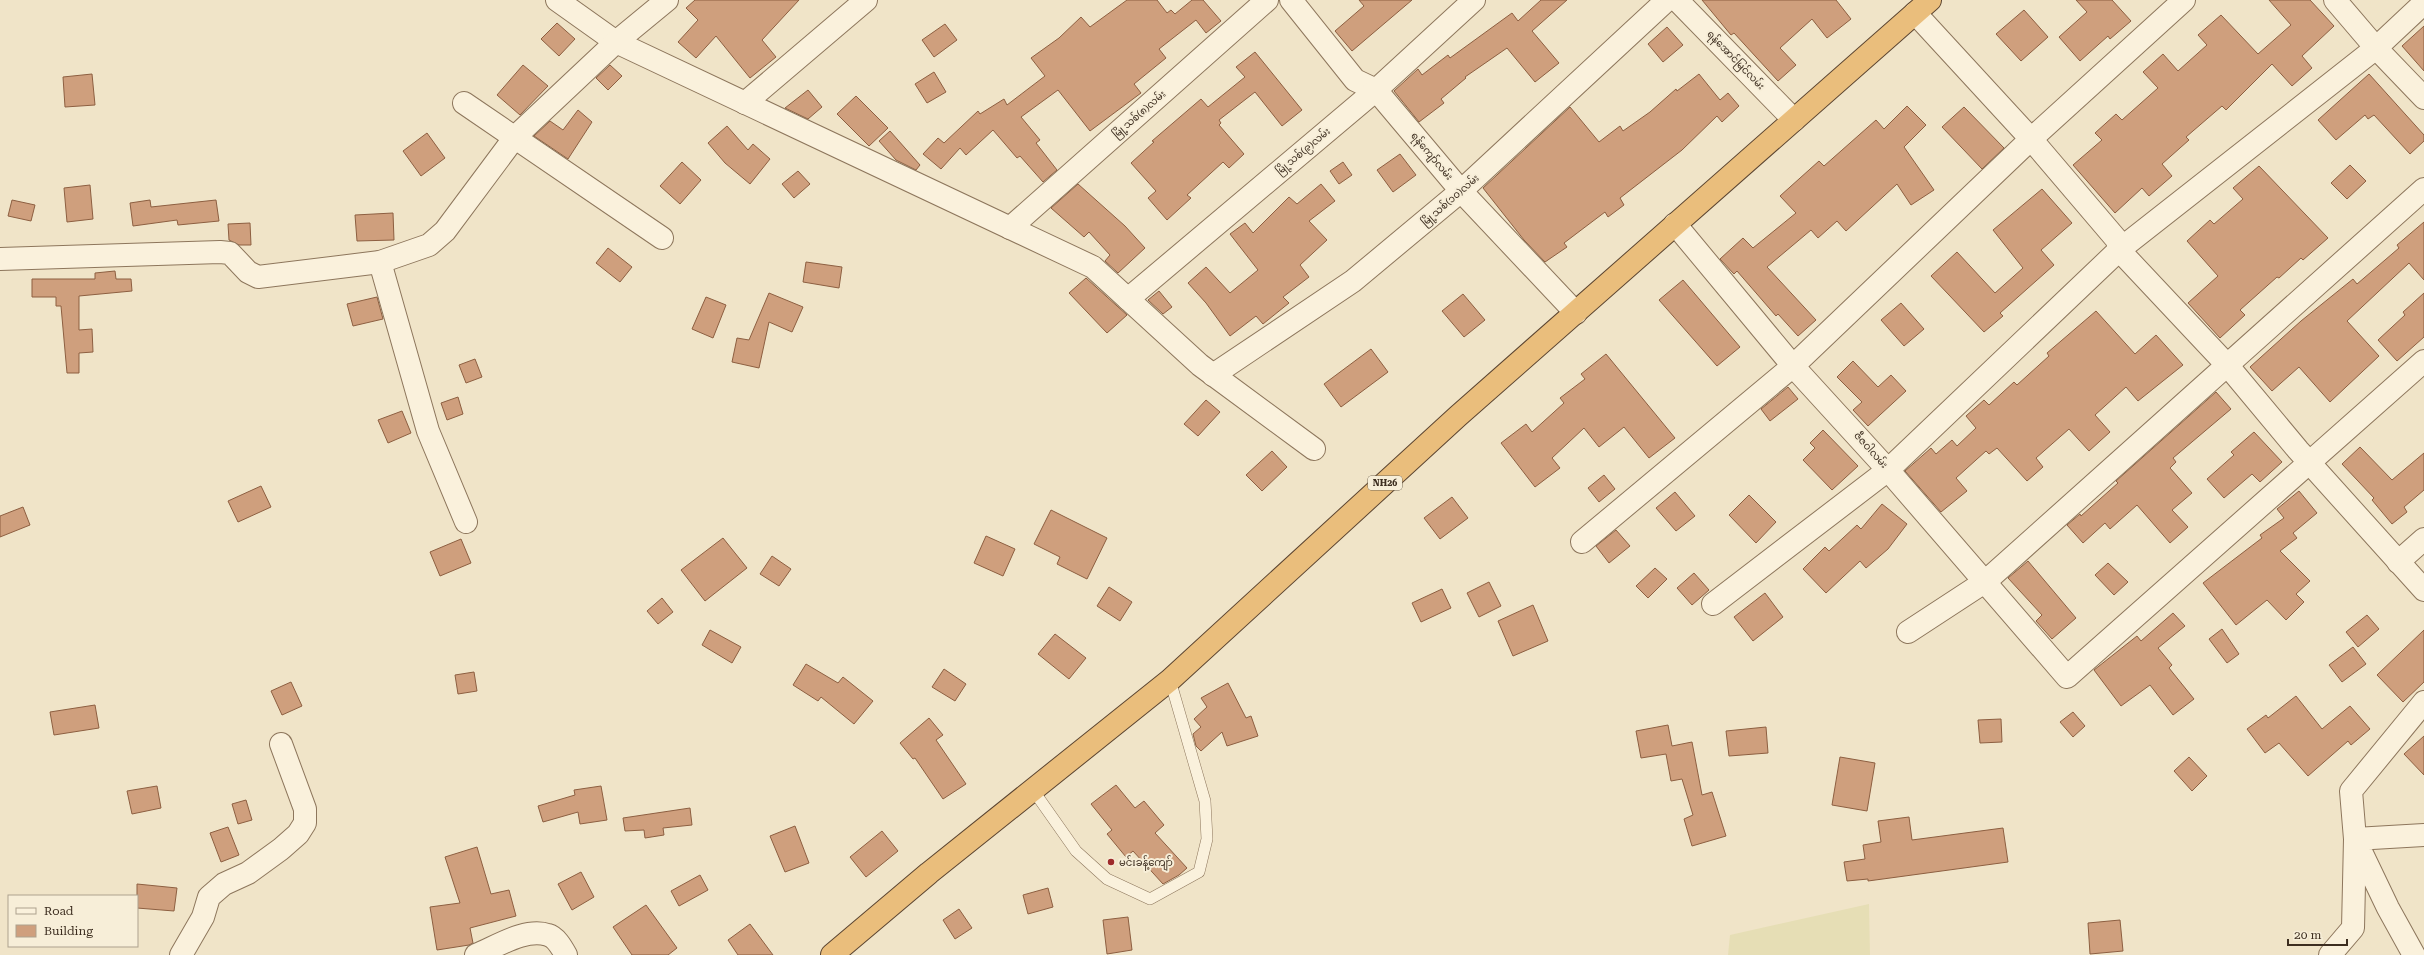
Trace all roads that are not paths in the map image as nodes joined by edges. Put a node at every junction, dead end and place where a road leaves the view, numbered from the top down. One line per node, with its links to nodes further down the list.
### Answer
1 (557, 0): 13 (street)
2 (668, 0): 13 (street)
3 (866, 0): 17 (street)
4 (1268, 0): 25 (street, မြို့သစ်(၈)လမ်း)
5 (1291, 0): 15 (street, ရန်ကျော်လမ်း)
6 (1474, 0): 15 (street, မြို့သစ်(၉)လမ်း)
7 (1667, 0): 23 (street, မြို့သစ်(၁၀)လမ်း)
8 (1678, 0): 19 (street, ရန်အောင်မြင်လမ်း)
9 (2184, 0): 21 (street)
10 (2335, 0): 14 (street)
11 (2424, 3): 14 (street)
12 (1923, 6): 19 (highway, NH26); 21 (street)
13 (616, 42): 17 (street); 20 (street)
14 (2376, 48): 16 (street); 27 (street)
15 (1376, 90): 23 (street, ရန်ကျော်လမ်း); 30 (street, မြို့သစ်(၉)လမ်း)
16 (2424, 98)
17 (745, 102): 25 (street)
18 (464, 103): 20 (street)
19 (1794, 120): 24 (highway, NH26)
20 (515, 138): 26 (street); 29 (street)
21 (2031, 139): 27 (street); 33 (street)
22 (2424, 189): 34 (street)
23 (1461, 191): 31 (street, ရန်ကျော်လမ်း); 35 (street, မြို့သစ်(၁၀)လမ်း)
24 (1675, 224): 31 (highway, NH26); 33 (street, ဇီဇဝါလမ်း)
25 (1010, 228): 30 (street)
26 (662, 238)
27 (2119, 250): 34 (street); 38 (street)
28 (0, 259): 29 (street)
29 (380, 262): 39 (street)
30 (1128, 299): 35 (street)
31 (1576, 313): 47 (highway, NH26)
32 (2424, 361): 37 (street)
33 (1792, 366): 38 (street, ဇီဇဝါလမ်း); 41 (street)
34 (2228, 366): 37 (street); 43 (street)
35 (1213, 375): 36 (street)
36 (1314, 450)
37 (2309, 462): 42 (street); 43 (street, ဇီဇဝါလမ်း)
38 (1888, 470): 43 (street, ဇီဇဝါလမ်း); 45 (street)
39 (466, 522)
40 (2424, 539): 42 (street)
41 (1582, 542)
42 (2398, 562): 44 (street)
43 (1986, 581): 46 (street)
44 (2424, 590)
45 (1713, 604)
46 (1908, 632)
47 (1170, 680): 50 (highway, NH26); 50 (lane)
48 (2424, 702): 52 (street)
49 (281, 744): 53 (street)
50 (1033, 790): 56 (highway, NH26)
51 (2424, 835): 52 (street)
52 (2355, 839): 57 (street); 58 (street)
53 (181, 955)
54 (476, 955): 55 (street)
55 (566, 955)
56 (832, 955)
57 (2330, 955)
58 (2414, 955)

